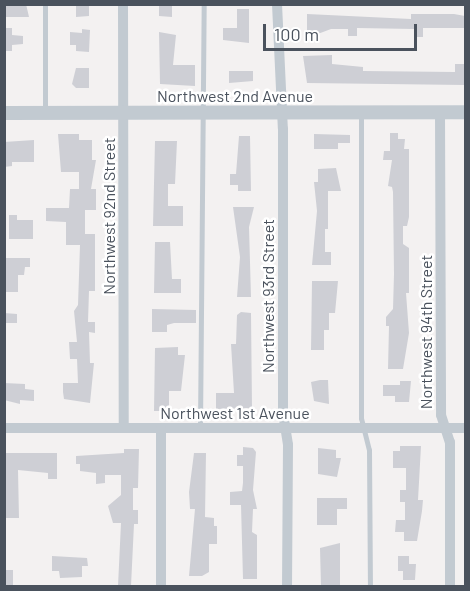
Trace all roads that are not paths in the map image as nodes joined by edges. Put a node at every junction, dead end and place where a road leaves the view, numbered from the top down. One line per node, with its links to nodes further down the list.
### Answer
1 (45, 4): 8 (lane)
2 (123, 4): 9 (street, Northwest 92nd Street)
3 (204, 4): 10 (lane)
4 (277, 4): 11 (street, Northwest 93rd Street)
5 (440, 112): 6 (street, Northwest 2nd Avenue); 12 (street, Northwest 2nd Avenue); 19 (street, Northwest 94th Street)
6 (465, 112)
7 (4, 113): 8 (street, Northwest 2nd Avenue)
8 (45, 113): 9 (street, Northwest 2nd Avenue)
9 (124, 113): 10 (street, Northwest 2nd Avenue); 14 (street, Northwest 92nd Street)
10 (203, 113): 11 (street, Northwest 2nd Avenue); 16 (lane)
11 (281, 113): 12 (street, Northwest 2nd Avenue); 17 (street, Northwest 93rd Street)
12 (361, 113): 18 (lane)
13 (4, 428): 14 (street, Northwest 1st Avenue)
14 (124, 428): 15 (street, Northwest 1st Avenue)
15 (161, 428): 16 (street, Northwest 1st Avenue); 21 (street)
16 (200, 428): 17 (street, Northwest 1st Avenue)
17 (285, 428): 18 (street, Northwest 1st Avenue); 22 (street, Northwest 93rd Street)
18 (364, 428): 19 (street, Northwest 1st Avenue); 23 (lane)
19 (445, 428): 20 (street, Northwest 1st Avenue); 24 (street, Northwest 94th Street)
20 (465, 428)
21 (161, 586)
22 (287, 586)
23 (370, 586)
24 (450, 586)

